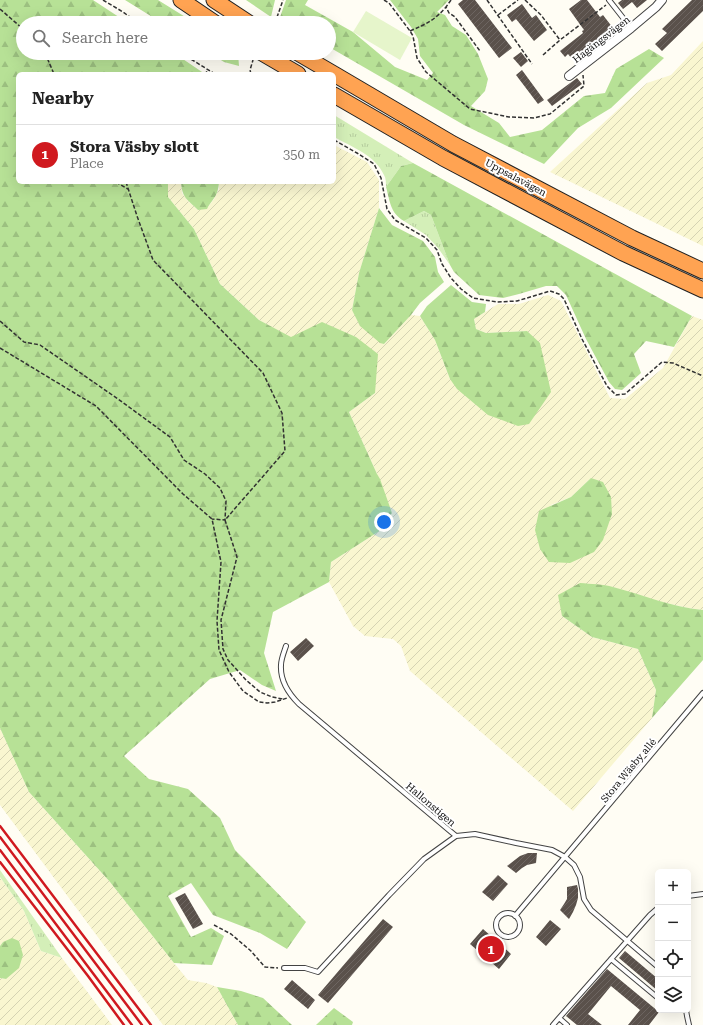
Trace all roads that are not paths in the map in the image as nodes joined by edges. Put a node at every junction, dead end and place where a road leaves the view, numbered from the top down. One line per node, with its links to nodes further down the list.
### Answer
1 (181, 0): 5 (highway)
2 (214, 0): 6 (highway)
3 (662, 0): 7 (street, Hagängsvägen)
4 (610, 1): 7 (lane)
5 (205, 16)
6 (238, 16)
7 (631, 28): 13 (street, Hagängsvägen)
8 (267, 60): 10 (highway)
9 (310, 60): 11 (highway, Uppsalavägen)
10 (294, 72)
11 (331, 72)
12 (336, 75): 15 (highway, Uppsalavägen)
13 (569, 76)
14 (336, 96): 16 (highway, Uppsalavägen)
15 (703, 271)
16 (703, 290)
17 (286, 646): 19 (lane, Hallonstigen)
18 (703, 693): 20 (lane, Stora Wäsby allé)
19 (456, 836): 20 (lane, Hallonstigen); 28 (lane)
20 (565, 857): 24 (lane, Stora Wäsby allé); 25 (lane, Hallonstigen)
21 (703, 894): 22 (lane)
22 (691, 896)
23 (655, 911): 25 (lane)
24 (515, 916): 24 (lane)
25 (627, 940): 26 (lane); 27 (lane, Hallonstigen)
26 (611, 959): 29 (lane); 31 (lane)
27 (655, 964)
28 (284, 968)
29 (655, 996)
30 (686, 1013): 34 (lane)
31 (559, 1018): 32 (lane); 33 (lane)
32 (553, 1025)
33 (567, 1025)
34 (689, 1025)

